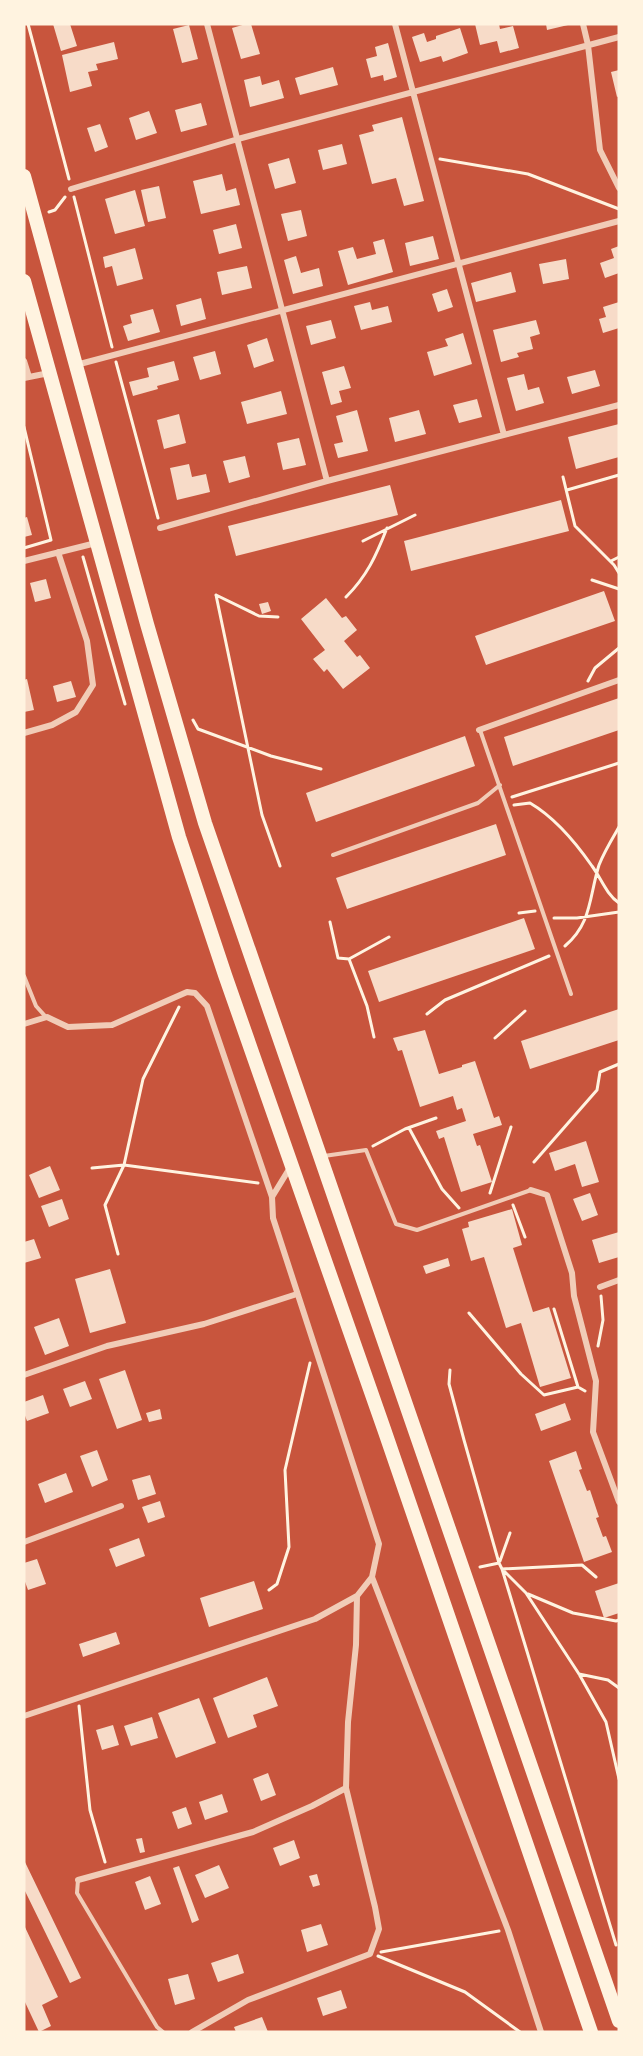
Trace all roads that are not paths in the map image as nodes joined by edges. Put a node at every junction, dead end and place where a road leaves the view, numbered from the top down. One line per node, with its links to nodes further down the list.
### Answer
1 (207, 24): 7 (street)
2 (394, 24): 6 (street)
3 (583, 24): 5 (street)
4 (619, 37): 5 (street)
5 (588, 45): 6 (street); 9 (street)
6 (412, 91): 7 (street); 12 (street)
7 (237, 139): 10 (street); 14 (street)
8 (24, 176): 16 (highway)
9 (619, 188)
10 (71, 189)
11 (619, 221): 12 (street)
12 (458, 263): 14 (street); 20 (street)
13 (24, 281): 17 (highway)
14 (283, 309): 16 (street); 21 (street)
15 (24, 361): 18 (street)
16 (75, 365): 35 (highway)
17 (49, 373): 18 (street); 23 (highway)
18 (26, 377)
19 (619, 405): 20 (street)
20 (504, 435): 21 (street)
21 (327, 481): 22 (street)
22 (160, 528)
23 (96, 543): 24 (street); 36 (highway)
24 (58, 552): 25 (street); 28 (street)
25 (24, 561)
26 (619, 680): 27 (street)
27 (479, 729): 29 (lane)
28 (24, 733)
29 (500, 785): 30 (lane); 32 (lane)
30 (333, 855)
31 (24, 976): 33 (lane)
32 (571, 994)
33 (47, 1017): 34 (street); 38 (street)
34 (24, 1024)
35 (320, 1156): 37 (lane); 51 (highway)
36 (291, 1166): 38 (street); 55 (highway)
37 (531, 1190): 43 (street)
38 (272, 1197): 41 (street)
39 (619, 1280): 40 (street)
40 (600, 1287)
41 (297, 1294): 42 (street); 46 (street)
42 (24, 1375)
43 (619, 1502)
44 (122, 1506): 45 (street)
45 (24, 1542)
46 (372, 1577): 47 (street); 54 (street)
47 (357, 1596): 48 (street); 49 (street)
48 (25, 1715)
49 (346, 1788): 50 (street); 53 (street)
50 (78, 1880): 52 (lane)
51 (619, 2021)
52 (163, 2032)
53 (192, 2032)
54 (541, 2032)
55 (591, 2032)

